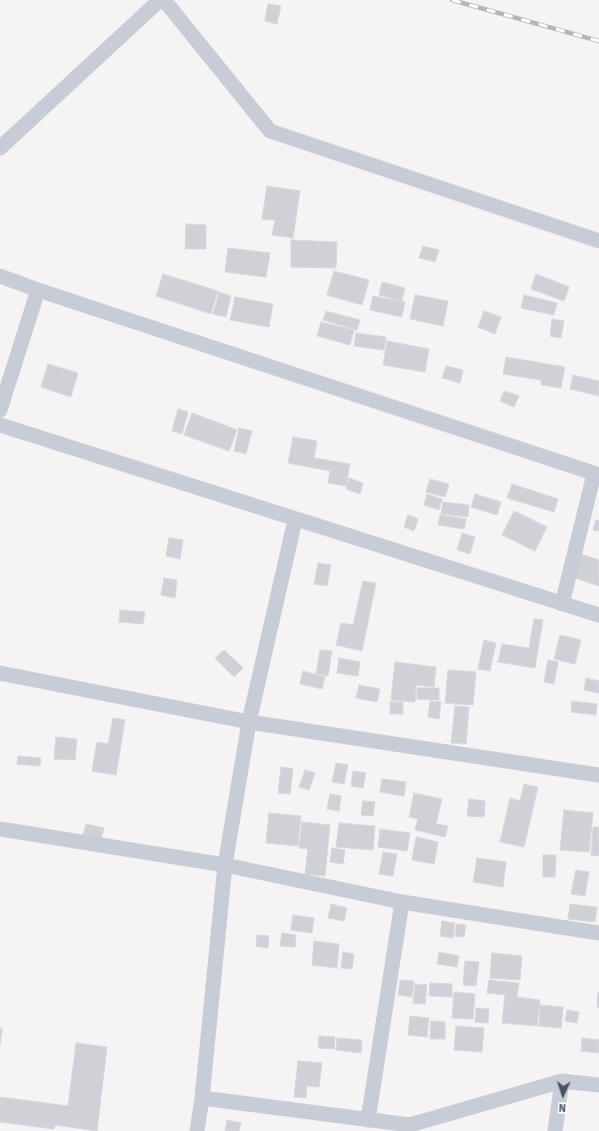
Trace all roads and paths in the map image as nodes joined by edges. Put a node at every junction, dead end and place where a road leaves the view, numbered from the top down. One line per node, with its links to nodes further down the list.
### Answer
1 (160, 0): 3 (street)
2 (164, 0): 4 (street)
3 (0, 148)
4 (599, 241)
5 (0, 276): 6 (street)
6 (38, 290): 7 (street); 9 (street)
7 (0, 410)
8 (0, 425): 10 (street)
9 (597, 474): 11 (street)
10 (295, 520): 11 (street); 14 (street)
11 (562, 604): 12 (street)
12 (599, 615)
13 (0, 673): 14 (street)
14 (249, 722): 15 (street); 17 (street)
15 (599, 775)
16 (0, 829): 17 (street)
17 (225, 865): 18 (street); 22 (street)
18 (402, 902): 19 (street); 23 (street)
19 (599, 933)
20 (562, 1081): 21 (street); 23 (street); 25 (street)
21 (599, 1085)
22 (202, 1098): 23 (street); 24 (street)
23 (368, 1120)
24 (197, 1131)
25 (555, 1131)

